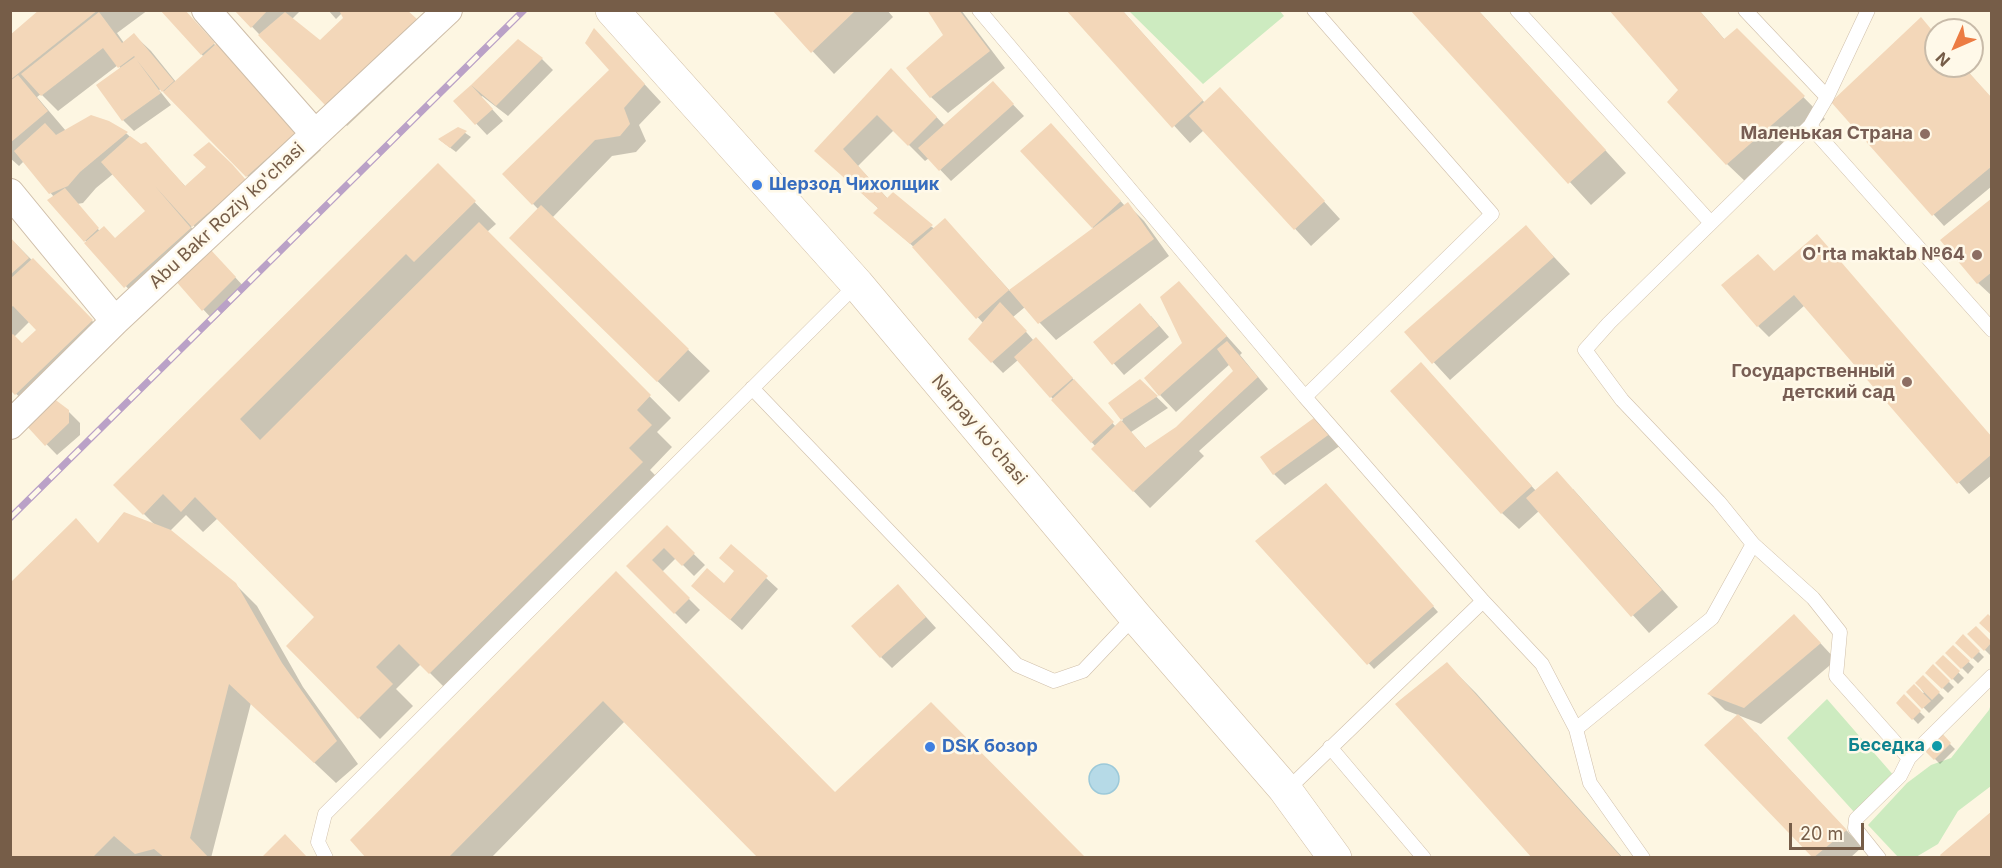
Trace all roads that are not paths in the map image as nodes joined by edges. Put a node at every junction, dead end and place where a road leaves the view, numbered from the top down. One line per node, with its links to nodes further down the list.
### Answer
1 (206, 10): 11 (street)
2 (448, 10): 11 (street, Abu Bakr Roziy ko'chasi)
3 (612, 10): 14 (main road, Narpay ko'chasi)
4 (979, 10): 18 (lane)
5 (1314, 10): 18 (lane)
6 (1517, 10): 13 (lane)
7 (1745, 10): 9 (lane)
8 (1868, 10): 9 (lane)
9 (1827, 97): 10 (lane)
10 (1810, 126): 13 (lane); 16 (lane)
11 (315, 134): 15 (street, Abu Bakr Roziy ko'chasi)
12 (10, 194): 15 (street)
13 (1712, 223): 20 (lane)
14 (857, 284): 17 (lane); 22 (main road, Narpay ko'chasi)
15 (115, 321): 19 (street, Abu Bakr Roziy ko'chasi)
16 (1992, 330)
17 (752, 388): 22 (lane); 28 (lane)
18 (1305, 397): 21 (lane)
19 (10, 425)
20 (1753, 544): 24 (lane); 26 (lane)
21 (1483, 601): 24 (lane); 25 (lane)
22 (1135, 616): 27 (main road, Narpay ko'chasi)
23 (1992, 676): 26 (lane)
24 (1576, 729): 31 (lane)
25 (1330, 747): 27 (lane); 30 (lane)
26 (1909, 758): 32 (lane)
27 (1286, 791): 29 (main road, Narpay ko'chasi)
28 (326, 858)
29 (1335, 858)
30 (1425, 858)
31 (1643, 858)
32 (1879, 858)

